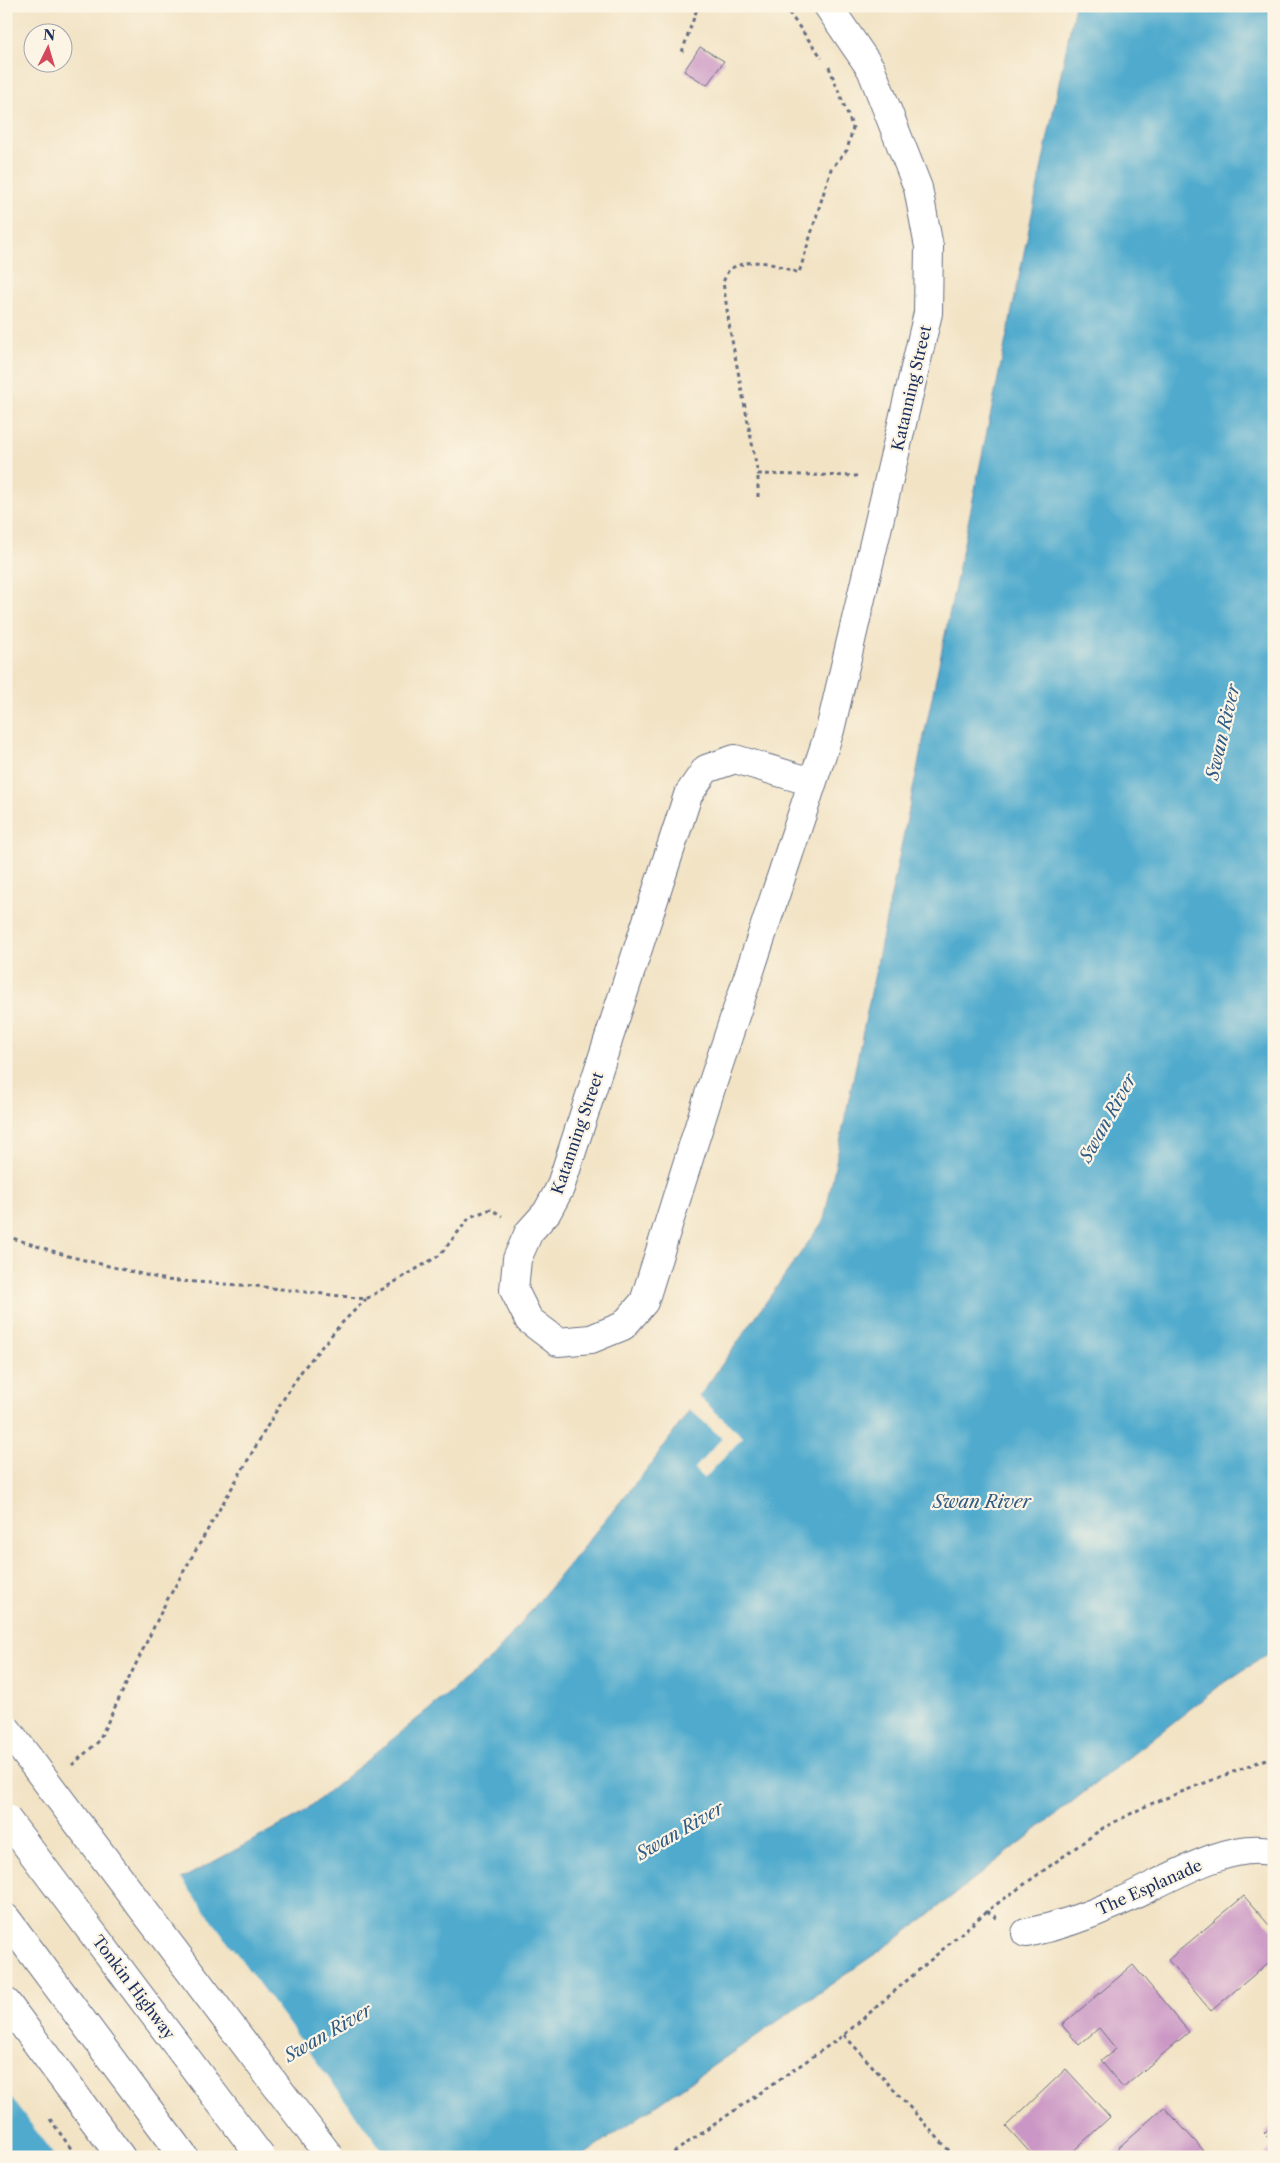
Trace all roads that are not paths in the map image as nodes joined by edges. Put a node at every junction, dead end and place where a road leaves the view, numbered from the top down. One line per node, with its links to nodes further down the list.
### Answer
1 (828, 6): 2 (main road, Katanning Street)
2 (812, 782): 2 (main road, Katanning Street)
3 (6, 1728): 12 (main road, bridge)
4 (6, 1818): 11 (main road, Tonkin Highway, bridge)
5 (1274, 1852): 7 (main road, The Esplanade)
6 (6, 1918): 10 (main road)
7 (1026, 1934)
8 (6, 2002): 9 (main road)
9 (121, 2157)
10 (184, 2157)
11 (261, 2157)
12 (330, 2157)

